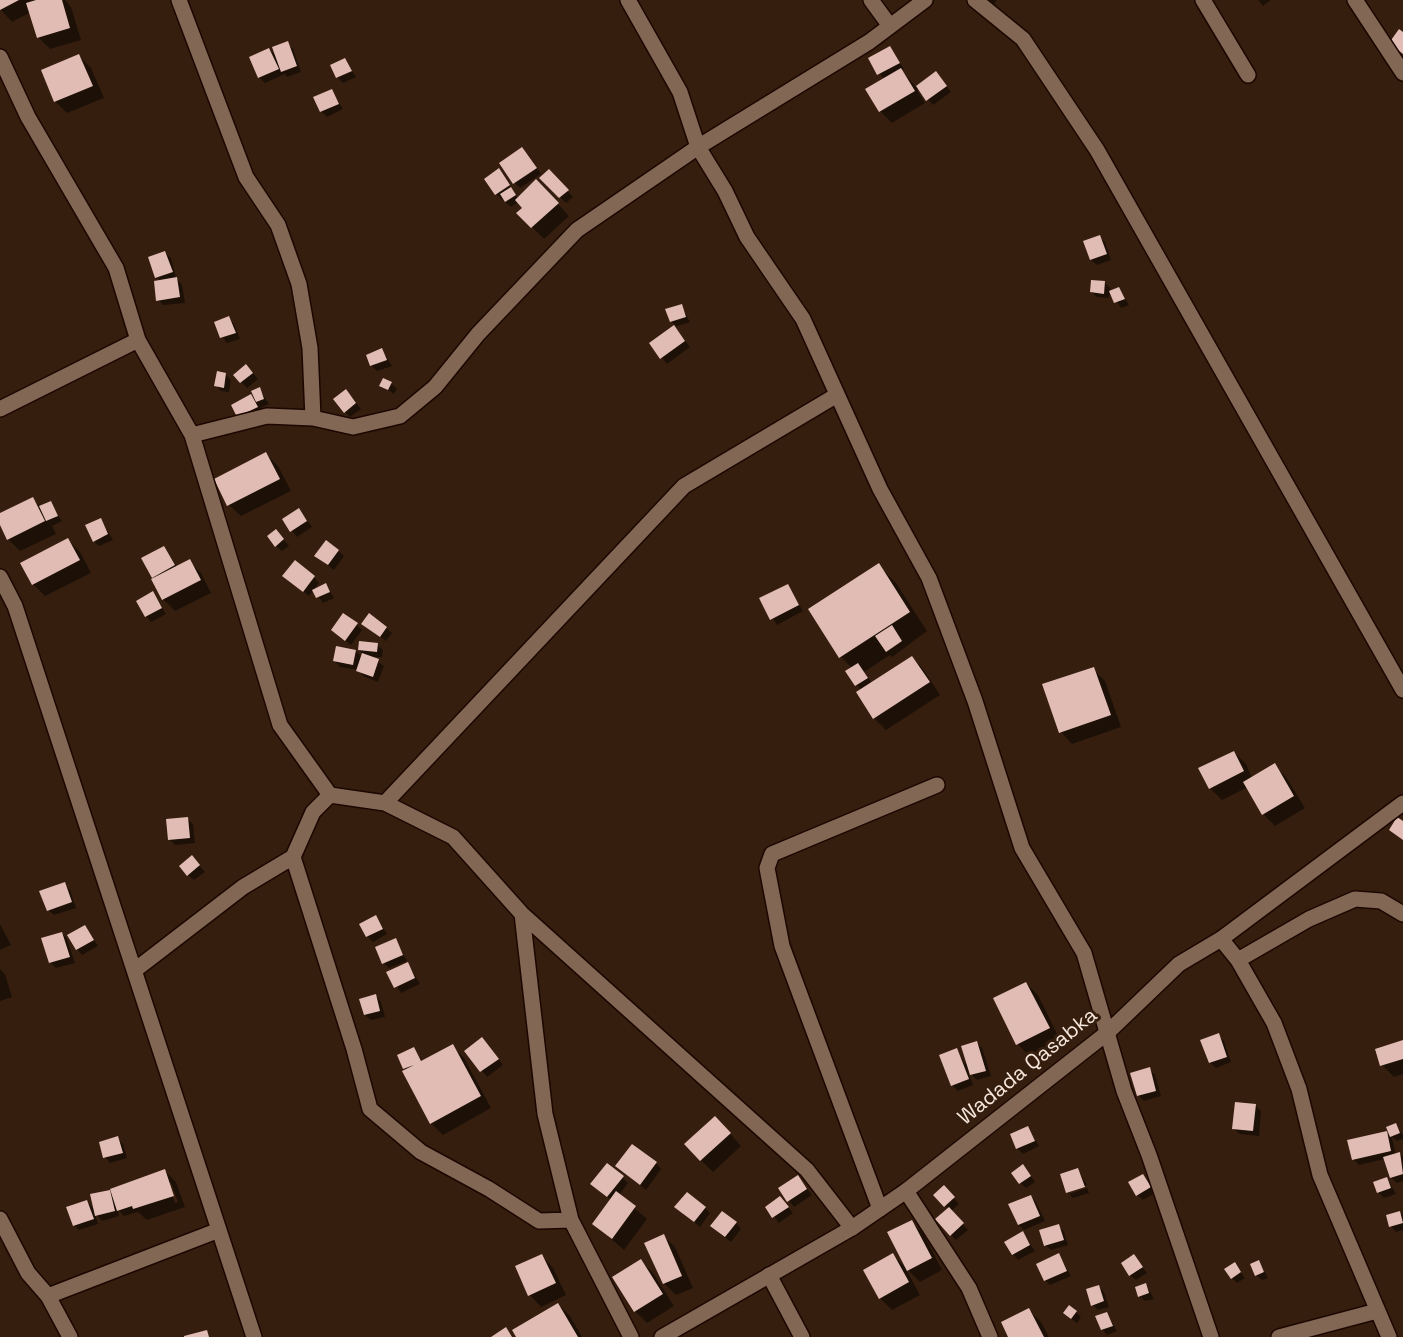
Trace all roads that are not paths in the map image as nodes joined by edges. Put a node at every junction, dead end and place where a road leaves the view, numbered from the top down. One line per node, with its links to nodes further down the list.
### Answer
1 (179, 0): 16 (street)
2 (628, 0): 12 (street)
3 (871, 0): 8 (street)
4 (925, 0): 8 (street)
5 (975, 0): 19 (street)
6 (1203, 0): 11 (street)
7 (1355, 0): 10 (street)
8 (890, 26): 12 (street)
9 (0, 57): 13 (street)
10 (1403, 73)
11 (1248, 75)
12 (698, 147): 14 (street); 16 (street)
13 (138, 340): 15 (street); 17 (street)
14 (837, 395): 22 (street); 30 (street)
15 (0, 409)
16 (313, 418): 17 (street)
17 (192, 435): 21 (street)
18 (0, 577): 29 (street)
19 (1403, 690)
20 (937, 785): 32 (street)
21 (330, 795): 22 (street); 24 (street)
22 (385, 802): 25 (street)
23 (1403, 803): 27 (street, Wadada Qasabka)
24 (294, 857): 29 (street); 34 (street)
25 (522, 914): 34 (street); 35 (street)
26 (1403, 914): 28 (street)
27 (1221, 939): 28 (street); 30 (street, Wadada Qasabka)
28 (1238, 960): 39 (street)
29 (135, 970): 36 (street)
30 (1107, 1033): 31 (street, Wadada Qasabka); 46 (street)
31 (906, 1191): 32 (street, Wadada Qasabka); 45 (street)
32 (880, 1209): 35 (street, Wadada Qasabka)
33 (0, 1219): 38 (street)
34 (571, 1220): 42 (street)
35 (852, 1228): 37 (street, Wadada Qasabka)
36 (219, 1230): 38 (street); 41 (street)
37 (769, 1275): 43 (street, Wadada Qasabka); 44 (street)
38 (48, 1296): 40 (street)
39 (1377, 1311): 47 (street); 48 (street)
40 (70, 1337)
41 (254, 1337)
42 (631, 1337)
43 (662, 1337)
44 (802, 1337)
45 (990, 1337)
46 (1211, 1337)
47 (1279, 1337)
48 (1389, 1337)

